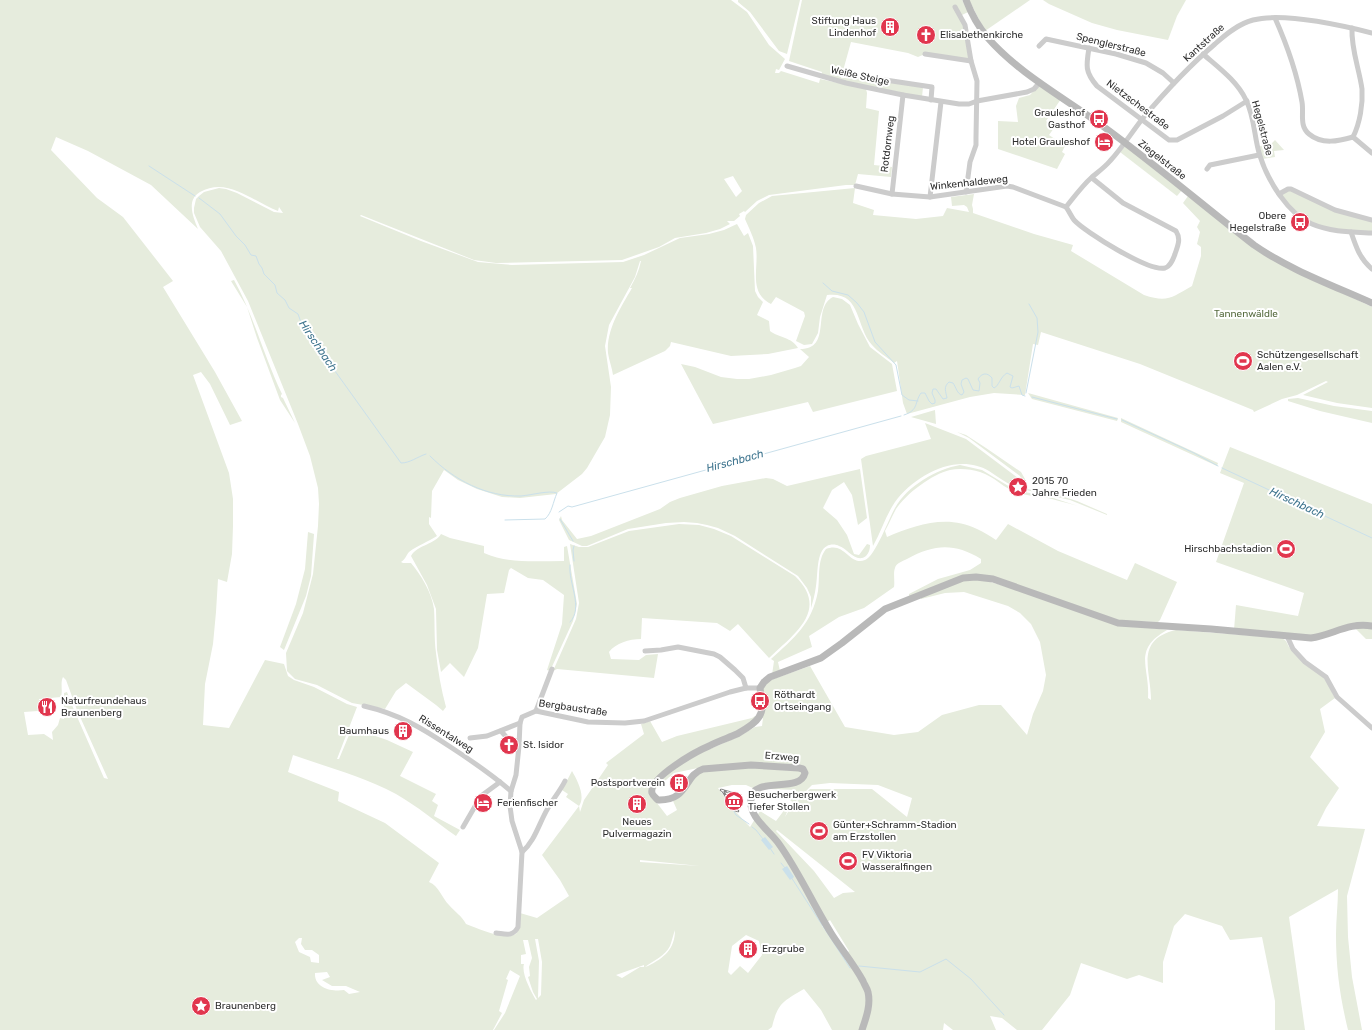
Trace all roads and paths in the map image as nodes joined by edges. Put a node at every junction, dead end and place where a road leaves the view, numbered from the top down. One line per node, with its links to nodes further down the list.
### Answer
1 (966, 0): 13 (street, Ziegelstraße)
2 (955, 7): 10 (street)
3 (1275, 18): 4 (street, Kantstraße); 9 (street, Kantstraße); 21 (street)
4 (1352, 28): 5 (street, Kantstraße); 21 (street)
5 (1372, 33)
6 (1040, 46): 7 (street, Spenglerstraße)
7 (1089, 48): 14 (street, Spenglerstraße); 20 (street, Nietzschestraße)
8 (925, 54): 10 (street)
9 (1203, 54): 14 (street, Kantstraße); 18 (street, Hegelstraße)
10 (971, 60): 17 (street)
11 (787, 66): 15 (street, Weiße Steige)
12 (872, 78): 16 (street, Weiße Steige)
13 (1040, 82): 17 (street, Weiße Steige); 22 (street, Ziegelstraße)
14 (1174, 83): 20 (street, Kantstraße)
15 (903, 95): 16 (street, Weiße Steige); 29 (street, Rotdornweg)
16 (931, 100): 19 (street, Weiße Steige)
17 (977, 101): 19 (street, Weiße Steige); 28 (street)
18 (1247, 101): 20 (street, Nietzschestraße); 24 (street, Hegelstraße)
19 (941, 102): 31 (street)
20 (1142, 119): 22 (street, Kantstraße)
21 (1353, 137): 23 (street)
22 (1125, 143): 26 (street); 37 (street, Ziegelstraße)
23 (1372, 153)
24 (1259, 155): 25 (street); 30 (street, Hegelstraße)
25 (1208, 169)
26 (1092, 178): 32 (street); 32 (street)
27 (856, 186): 29 (street, Winkenhaldeweg)
28 (966, 192): 31 (street, Winkenhaldeweg); 32 (street, Winkenhaldeweg)
29 (892, 194): 31 (street, Winkenhaldeweg)
30 (1279, 194): 33 (street); 34 (street, Hegelstraße)
31 (930, 197)
32 (1066, 207)
33 (1372, 220)
34 (1351, 232): 35 (street, Hegelstraße); 36 (street)
35 (1372, 233)
36 (1372, 269)
37 (1372, 303)
38 (1371, 625): 39 (street)
39 (1287, 636): 43 (street); 47 (street)
40 (645, 651): 42 (street)
41 (552, 669): 45 (street)
42 (746, 688): 43 (street, Bergbaustraße); 45 (street, Bergbaustraße)
43 (760, 688): 57 (street, Erzweg)
44 (364, 706): 52 (street, Rissentalweg)
45 (536, 710): 46 (street, Bergbaustraße)
46 (520, 722): 48 (street, Bergbaustraße); 50 (street)
47 (1372, 728)
48 (501, 731): 49 (street, Bergbaustraße); 50 (street)
49 (470, 738)
50 (519, 746): 53 (street)
51 (565, 781): 55 (street)
52 (500, 782): 53 (street, Rissentalweg); 54 (street)
53 (511, 791): 55 (street)
54 (463, 828)
55 (522, 852): 56 (street)
56 (496, 933)
57 (862, 1030)

